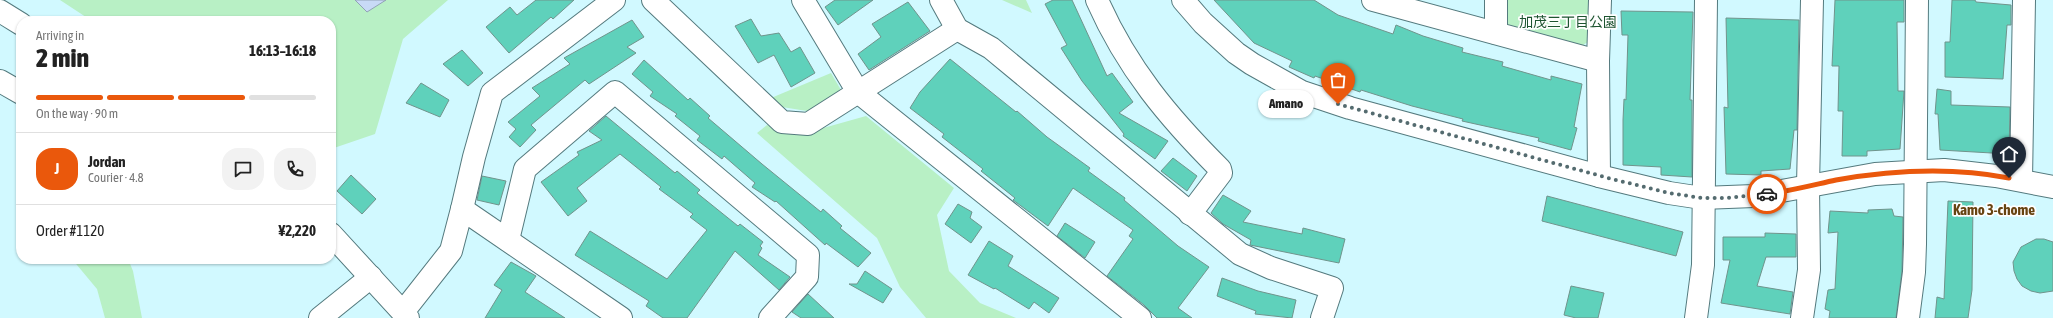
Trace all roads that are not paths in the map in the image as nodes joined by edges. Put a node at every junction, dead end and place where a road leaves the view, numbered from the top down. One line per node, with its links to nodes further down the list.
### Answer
1 (614, 0): 28 (street)
2 (653, 0): 21 (street)
3 (803, 0): 21 (street)
4 (941, 0): 16 (street)
5 (1097, 0): 29 (street)
6 (1183, 0): 23 (street)
7 (1373, 0): 17 (street)
8 (1496, 0): 17 (street)
9 (1600, 0): 18 (street)
10 (1706, 0): 27 (street)
11 (1812, 0): 25 (street)
12 (1917, 0): 22 (street)
13 (2024, 0): 24 (street)
14 (0, 11): 15 (street)
15 (16, 21)
16 (957, 29): 21 (street); 29 (street)
17 (1496, 33): 18 (street)
18 (1598, 62): 23 (street)
19 (0, 81): 20 (street)
20 (16, 90)
21 (858, 92): 37 (street)
22 (1914, 171): 24 (street); 25 (street); 41 (street)
23 (1599, 176): 27 (street)
24 (2021, 180): 26 (street)
25 (1808, 186): 27 (street); 40 (street)
26 (2053, 187)
27 (1702, 198): 39 (street)
28 (462, 209): 31 (street); 33 (street)
29 (1190, 214): 38 (street)
30 (336, 239): 32 (street)
31 (508, 240): 35 (street); 36 (street)
32 (371, 277): 33 (street); 34 (street)
33 (405, 315)
34 (320, 318)
35 (621, 318)
36 (770, 318)
37 (1140, 318)
38 (1322, 318)
39 (1696, 318)
40 (1802, 318)
41 (1908, 318)

